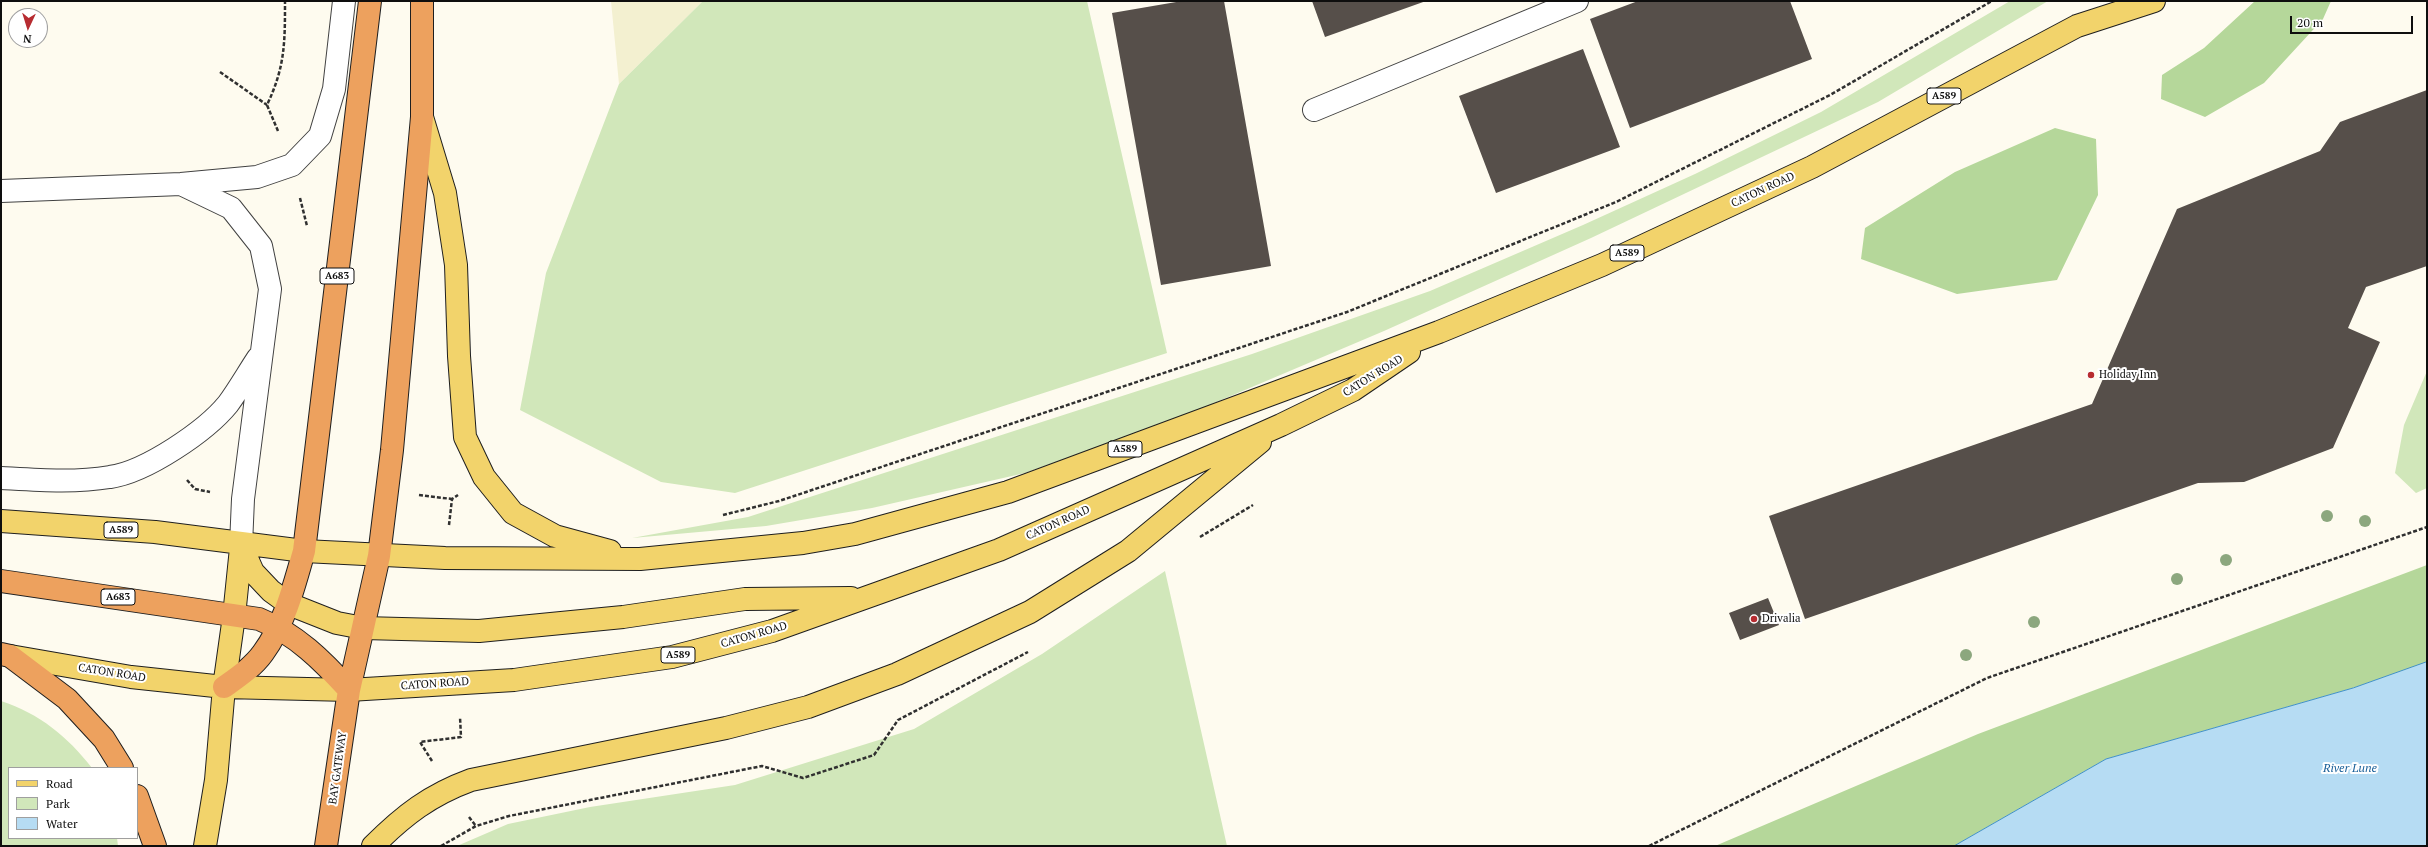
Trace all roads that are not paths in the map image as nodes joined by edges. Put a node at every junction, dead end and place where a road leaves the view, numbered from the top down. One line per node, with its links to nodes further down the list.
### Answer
1 (344, 1): 10 (lane)
2 (370, 1): 18 (highway, A683)
3 (422, 1): 9 (highway, BAY GATEWAY)
4 (1577, 1): 8 (lane)
5 (2101, 1): 7 (main road, CATON ROAD / A589)
6 (2154, 1): 7 (main road, CATON ROAD / A589)
7 (2077, 26): 12 (main road, CATON ROAD / A589)
8 (1314, 110)
9 (422, 117): 19 (highway, BAY GATEWAY); 20 (main road)
10 (181, 184): 11 (lane); 13 (lane)
11 (1, 190)
12 (1439, 332): 14 (main road, CATON ROAD / A589); 20 (main road, CATON ROAD / A589)
13 (261, 353): 15 (lane); 17 (lane)
14 (1281, 425): 22 (main road, CATON ROAD / A589); 35 (main road)
15 (1, 478)
16 (1, 521): 17 (main road, CATON ROAD / A589)
17 (241, 545): 18 (main road, CATON ROAD / A589); 23 (main road); 24 (main road)
18 (304, 551): 19 (main road, CATON ROAD / A589); 23 (highway, A683)
19 (379, 556): 20 (main road, CATON ROAD / A589); 26 (highway, BAY GATEWAY)
20 (640, 560)
21 (1, 581): 24 (highway, A683)
22 (870, 598): 26 (main road); 29 (main road, CATON ROAD / A589)
23 (289, 604): 25 (highway, A683); 26 (main road)
24 (234, 616): 25 (highway, A683); 28 (main road)
25 (278, 627): 28 (highway, A683); 29 (highway, A683)
26 (363, 628): 29 (highway, BAY GATEWAY)
27 (5, 655): 28 (main road, CATON ROAD / A589); 30 (highway, CATON ROAD)
28 (224, 687): 29 (main road, CATON ROAD / A589); 33 (main road)
29 (349, 690): 34 (highway, BAY GATEWAY)
30 (121, 767)
31 (138, 799): 32 (highway)
32 (155, 846)
33 (205, 846)
34 (326, 846)
35 (374, 846)

